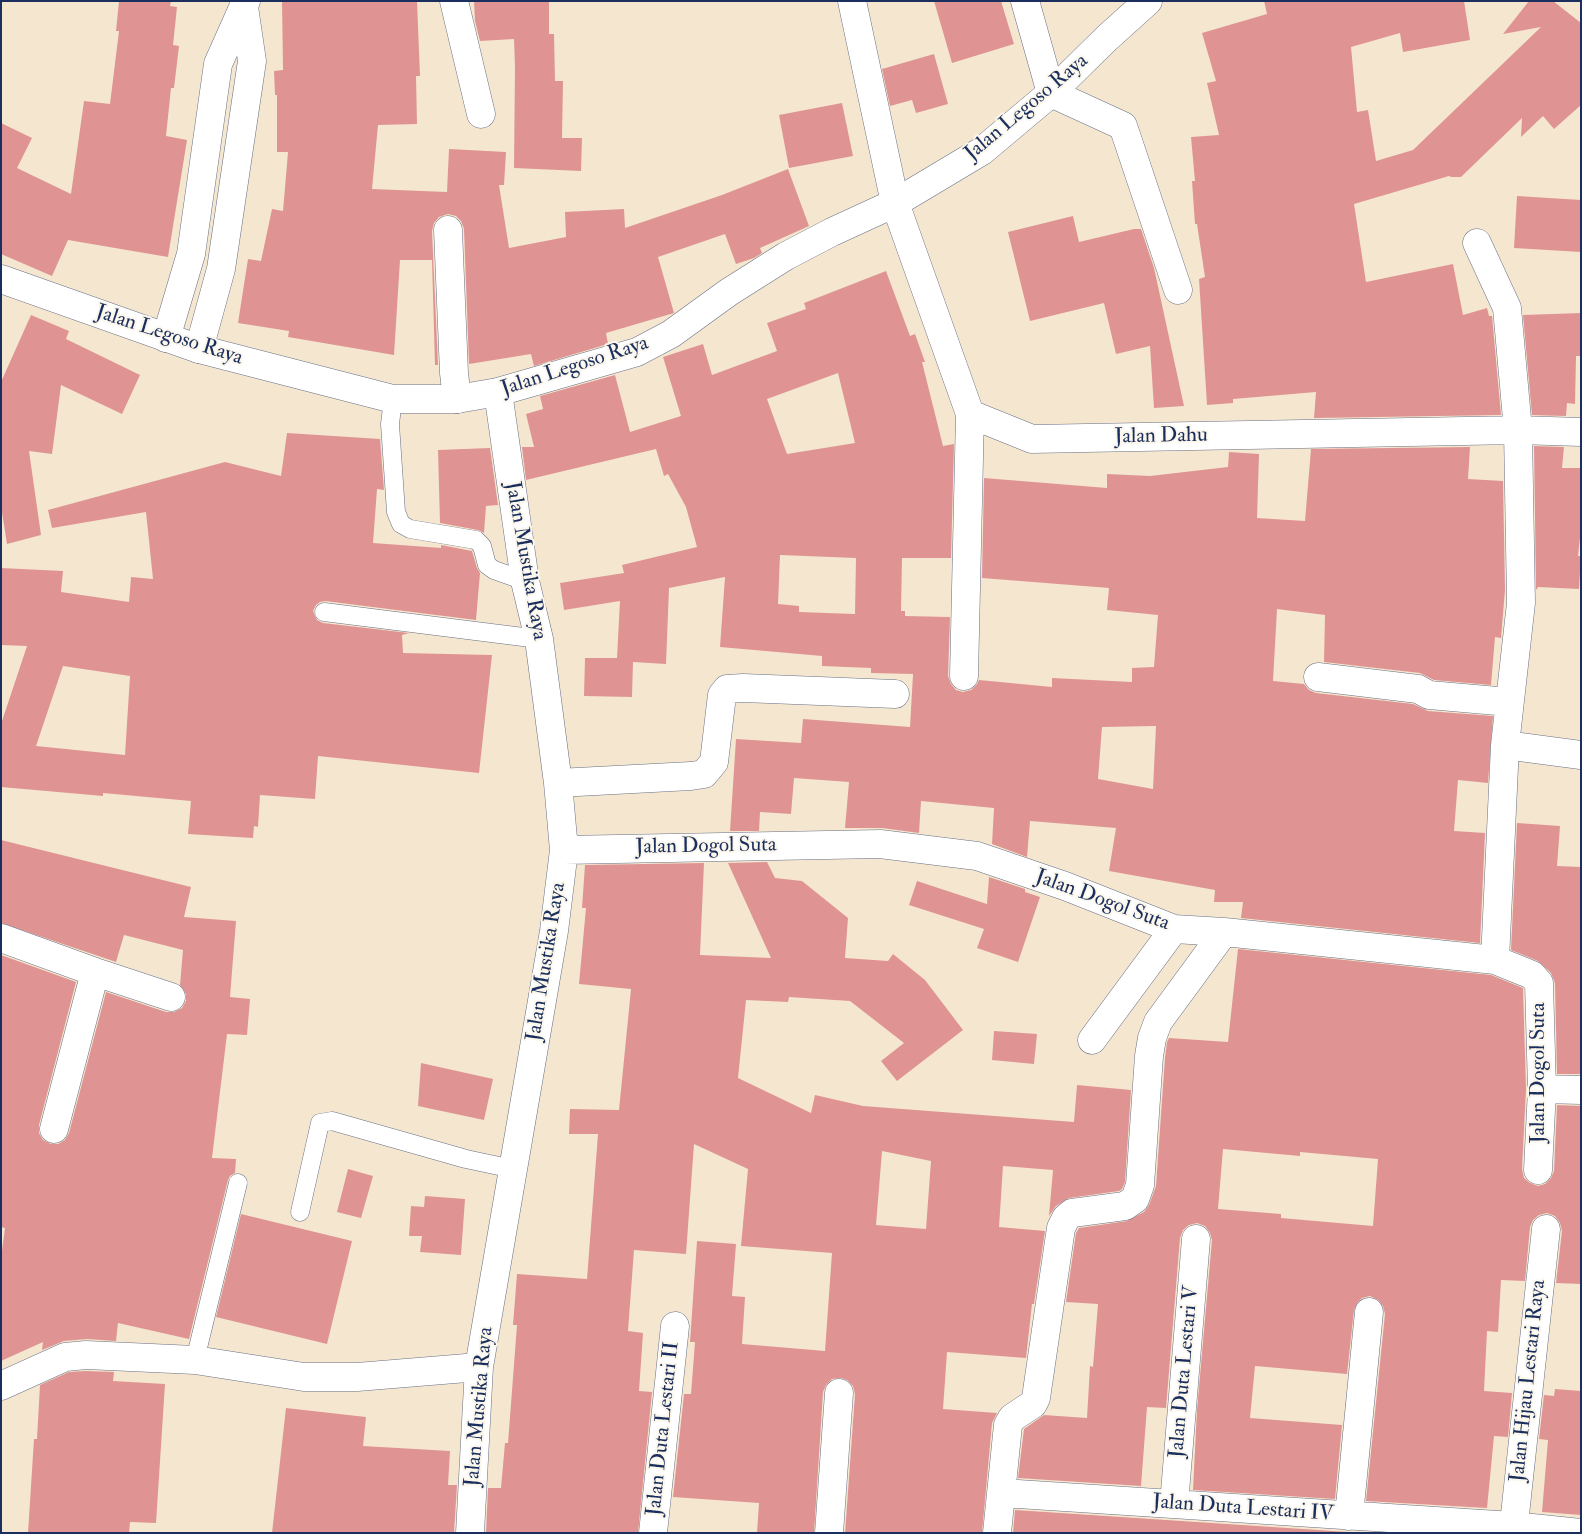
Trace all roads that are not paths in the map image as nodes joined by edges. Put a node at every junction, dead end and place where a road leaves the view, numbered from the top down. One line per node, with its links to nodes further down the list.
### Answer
1 (454, 1): 7 (street)
2 (852, 1): 8 (street)
3 (1025, 1): 6 (street)
4 (1148, 1): 6 (street, Jalan Legoso Raya)
5 (245, 4): 13 (street); 14 (street)
6 (1051, 93): 8 (street, Jalan Legoso Raya); 12 (street)
7 (481, 114)
8 (895, 203): 17 (street, Jalan Legoso Raya); 20 (street)
9 (448, 230): 18 (street)
10 (1476, 243): 21 (street)
11 (1, 279): 15 (street, Jalan Legoso Raya)
12 (1178, 290)
13 (177, 305): 14 (street); 15 (street)
14 (209, 314): 16 (street)
15 (166, 338): 16 (street, Jalan Legoso Raya)
16 (199, 349): 19 (street, Jalan Legoso Raya)
17 (498, 392): 18 (street, Jalan Legoso Raya); 23 (street, Jalan Mustika Raya)
18 (457, 398): 19 (street, Jalan Legoso Raya)
19 (393, 399): 23 (lane)
20 (970, 414): 21 (street, Jalan Dahu); 26 (street)
21 (1518, 430): 22 (street, Jalan Dahu); 29 (street)
22 (1581, 432)
23 (525, 581): 25 (street, Jalan Mustika Raya)
24 (324, 612): 25 (lane)
25 (539, 639): 32 (street, Jalan Mustika Raya)
26 (964, 676)
27 (1318, 676): 29 (street)
28 (895, 694): 32 (street)
29 (1509, 702): 30 (street)
30 (1505, 745): 31 (street); 37 (street)
31 (1581, 755)
32 (558, 783): 33 (street, Jalan Mustika Raya)
33 (564, 850): 34 (street, Jalan Dogol Suta); 44 (street, Jalan Mustika Raya)
34 (1174, 929): 35 (street, Jalan Dogol Suta); 40 (street)
35 (1224, 932): 37 (street, Jalan Dogol Suta); 56 (street)
36 (1, 938): 38 (street)
37 (1494, 960): 41 (street, Jalan Dogol Suta)
38 (95, 972): 39 (street); 43 (street)
39 (171, 997)
40 (1092, 1040)
41 (1542, 1090): 42 (street); 45 (street, Jalan Dogol Suta)
42 (1581, 1090)
43 (54, 1129)
44 (514, 1169): 47 (lane); 53 (street, Jalan Mustika Raya)
45 (1538, 1170)
46 (238, 1183): 52 (lane)
47 (300, 1212)
48 (1546, 1229): 59 (street, Jalan Hijau Lestari Raya)
49 (1196, 1239): 57 (street, Jalan Duta Lestari V)
50 (1369, 1312): 58 (street)
51 (675, 1326): 61 (street, Jalan Duta Lestari II)
52 (195, 1360): 53 (street); 54 (street)
53 (478, 1368): 60 (street, Jalan Mustika Raya)
54 (1, 1386)
55 (839, 1393): 62 (street)
56 (1002, 1493): 57 (street, Jalan Duta Lestari IV); 63 (street)
57 (1174, 1504): 58 (street, Jalan Duta Lestari IV)
58 (1349, 1516): 59 (street, Jalan Duta Lestari IV)
59 (1513, 1530): 64 (street, Jalan Duta Lestari IV)
60 (470, 1533)
61 (653, 1533)
62 (829, 1533)
63 (997, 1533)
64 (1581, 1533)

